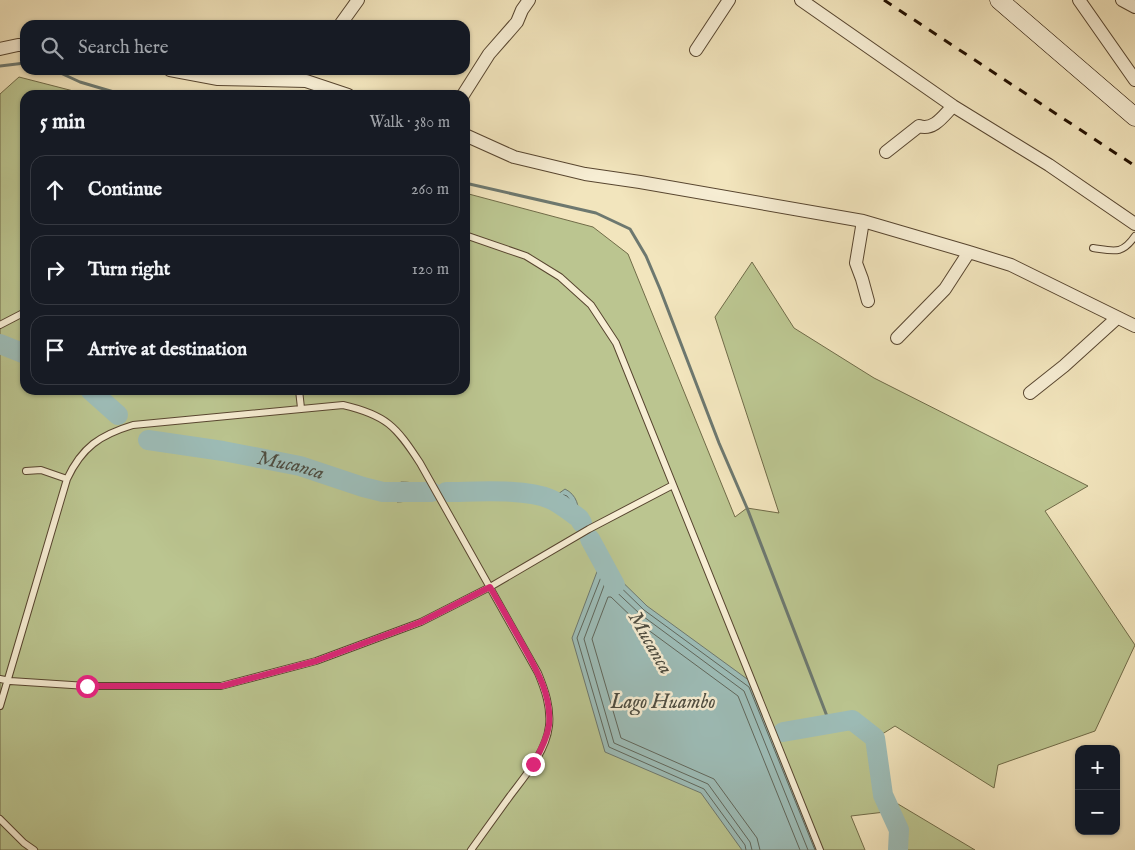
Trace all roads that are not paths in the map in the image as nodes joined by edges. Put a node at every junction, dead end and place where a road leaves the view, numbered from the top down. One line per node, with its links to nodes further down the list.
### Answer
1 (529, 0): 17 (street)
2 (728, 0): 12 (street)
3 (801, 0): 18 (street)
4 (999, 0): 19 (main road)
5 (1079, 0): 15 (street)
6 (1122, 0): 8 (street)
7 (351, 2): 9 (street)
8 (1135, 7)
9 (342, 20)
10 (20, 45): 11 (street)
11 (0, 49)
12 (696, 50)
13 (197, 75): 14 (street)
14 (309, 76): 16 (street)
15 (1135, 80)
16 (338, 90)
17 (466, 90)
18 (953, 106): 21 (street); 23 (street)
19 (1135, 117)
20 (470, 137): 22 (street)
21 (886, 152)
22 (863, 222): 27 (street); 28 (street)
23 (1135, 224)
24 (1135, 236): 26 (lane)
25 (470, 237): 39 (lane)
26 (1093, 248)
27 (969, 252): 30 (street); 33 (street)
28 (868, 301)
29 (20, 315): 31 (lane)
30 (1117, 318): 32 (street); 34 (street)
31 (0, 325)
32 (1135, 326)
33 (896, 338)
34 (1030, 393)
35 (300, 395): 36 (lane)
36 (301, 408): 38 (lane); 40 (lane)
37 (26, 471): 38 (lane)
38 (67, 479): 42 (lane)
39 (673, 485): 40 (lane); 47 (lane)
40 (490, 587): 42 (lane); 46 (lane)
41 (0, 679): 42 (lane)
42 (7, 681): 43 (lane)
43 (0, 706)
44 (0, 819): 45 (lane)
45 (34, 850)
46 (471, 850)
47 (820, 850)

